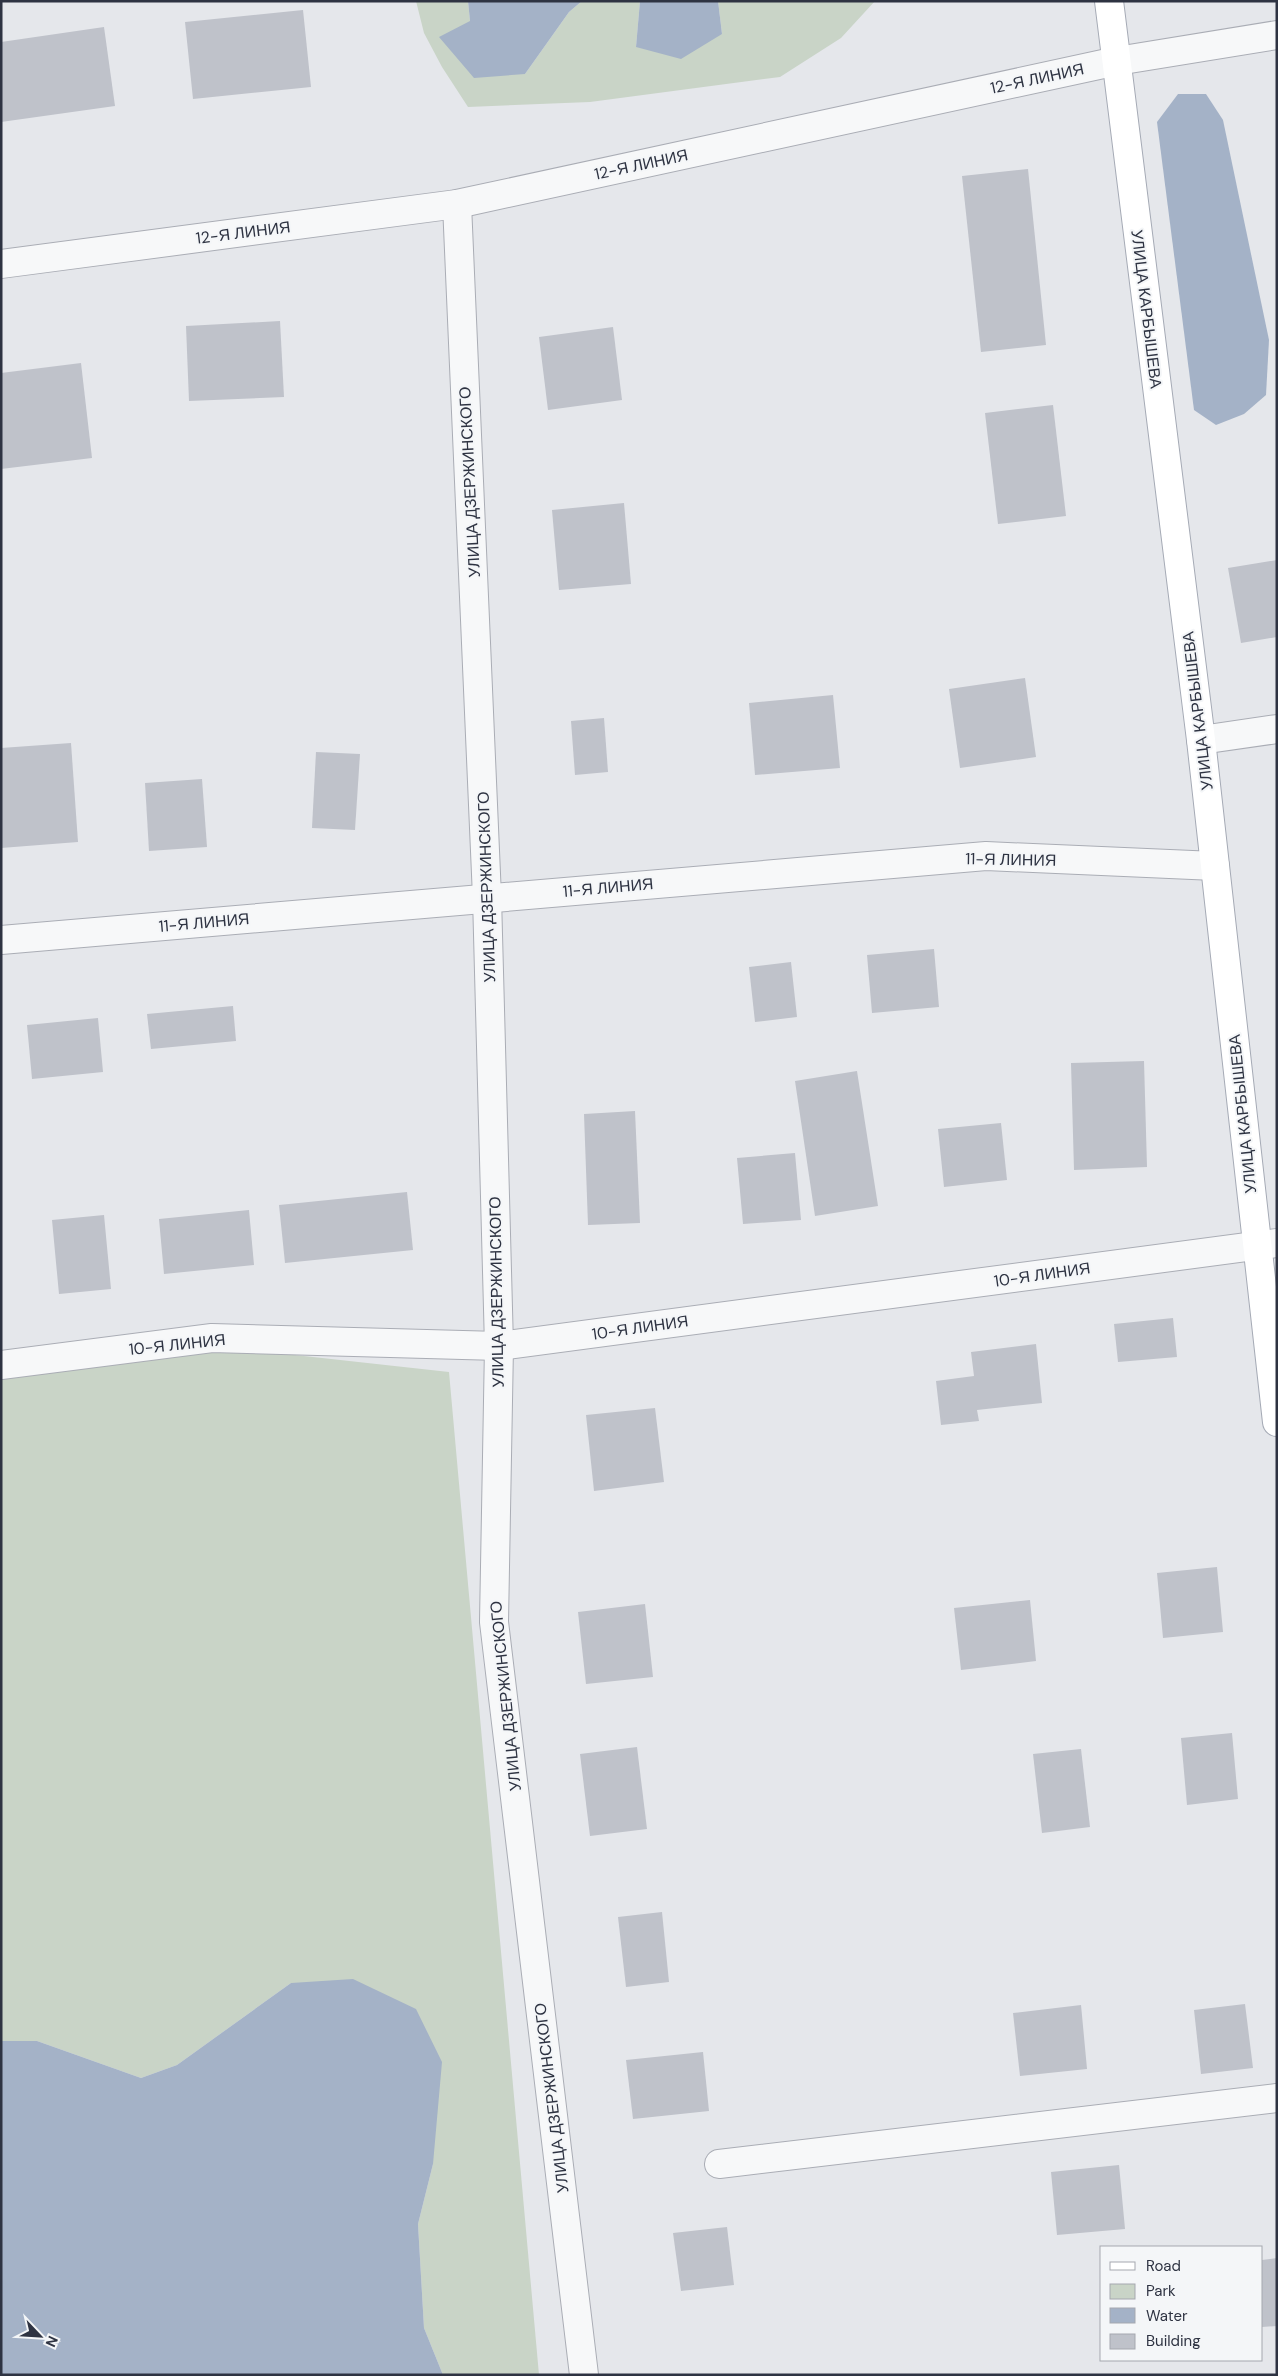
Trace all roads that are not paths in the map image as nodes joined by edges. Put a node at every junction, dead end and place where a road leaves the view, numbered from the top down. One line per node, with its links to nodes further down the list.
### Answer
1 (1109, 1): 3 (main road, УЛИЦА КАРБЫШЕВА)
2 (1277, 36): 3 (street, 12-Я ЛИНИЯ)
3 (1117, 61): 4 (street, 12-Я ЛИНИЯ); 7 (main road, УЛИЦА КАРБЫШЕВА)
4 (456, 204): 5 (street, 12-Я ЛИНИЯ); 9 (street, УЛИЦА ДЗЕРЖИНСКОГО)
5 (1, 264)
6 (1277, 729): 7 (street)
7 (1200, 740): 8 (main road, УЛИЦА КАРБЫШЕВА)
8 (1215, 866): 9 (street, 11-Я ЛИНИЯ); 11 (main road, УЛИЦА КАРБЫШЕВА)
9 (487, 897): 10 (street, 11-Я ЛИНИЯ); 12 (street, УЛИЦА ДЗЕРЖИНСКОГО)
10 (1, 940)
11 (1267, 1244): 12 (street, 10-Я ЛИНИЯ); 14 (main road, УЛИЦА КАРБЫШЕВА)
12 (499, 1346): 13 (street, 10-Я ЛИНИЯ); 17 (street, УЛИЦА ДЗЕРЖИНСКОГО)
13 (1, 1365)
14 (1277, 1422)
15 (1277, 2098): 16 (street)
16 (719, 2164)
17 (584, 2375)

